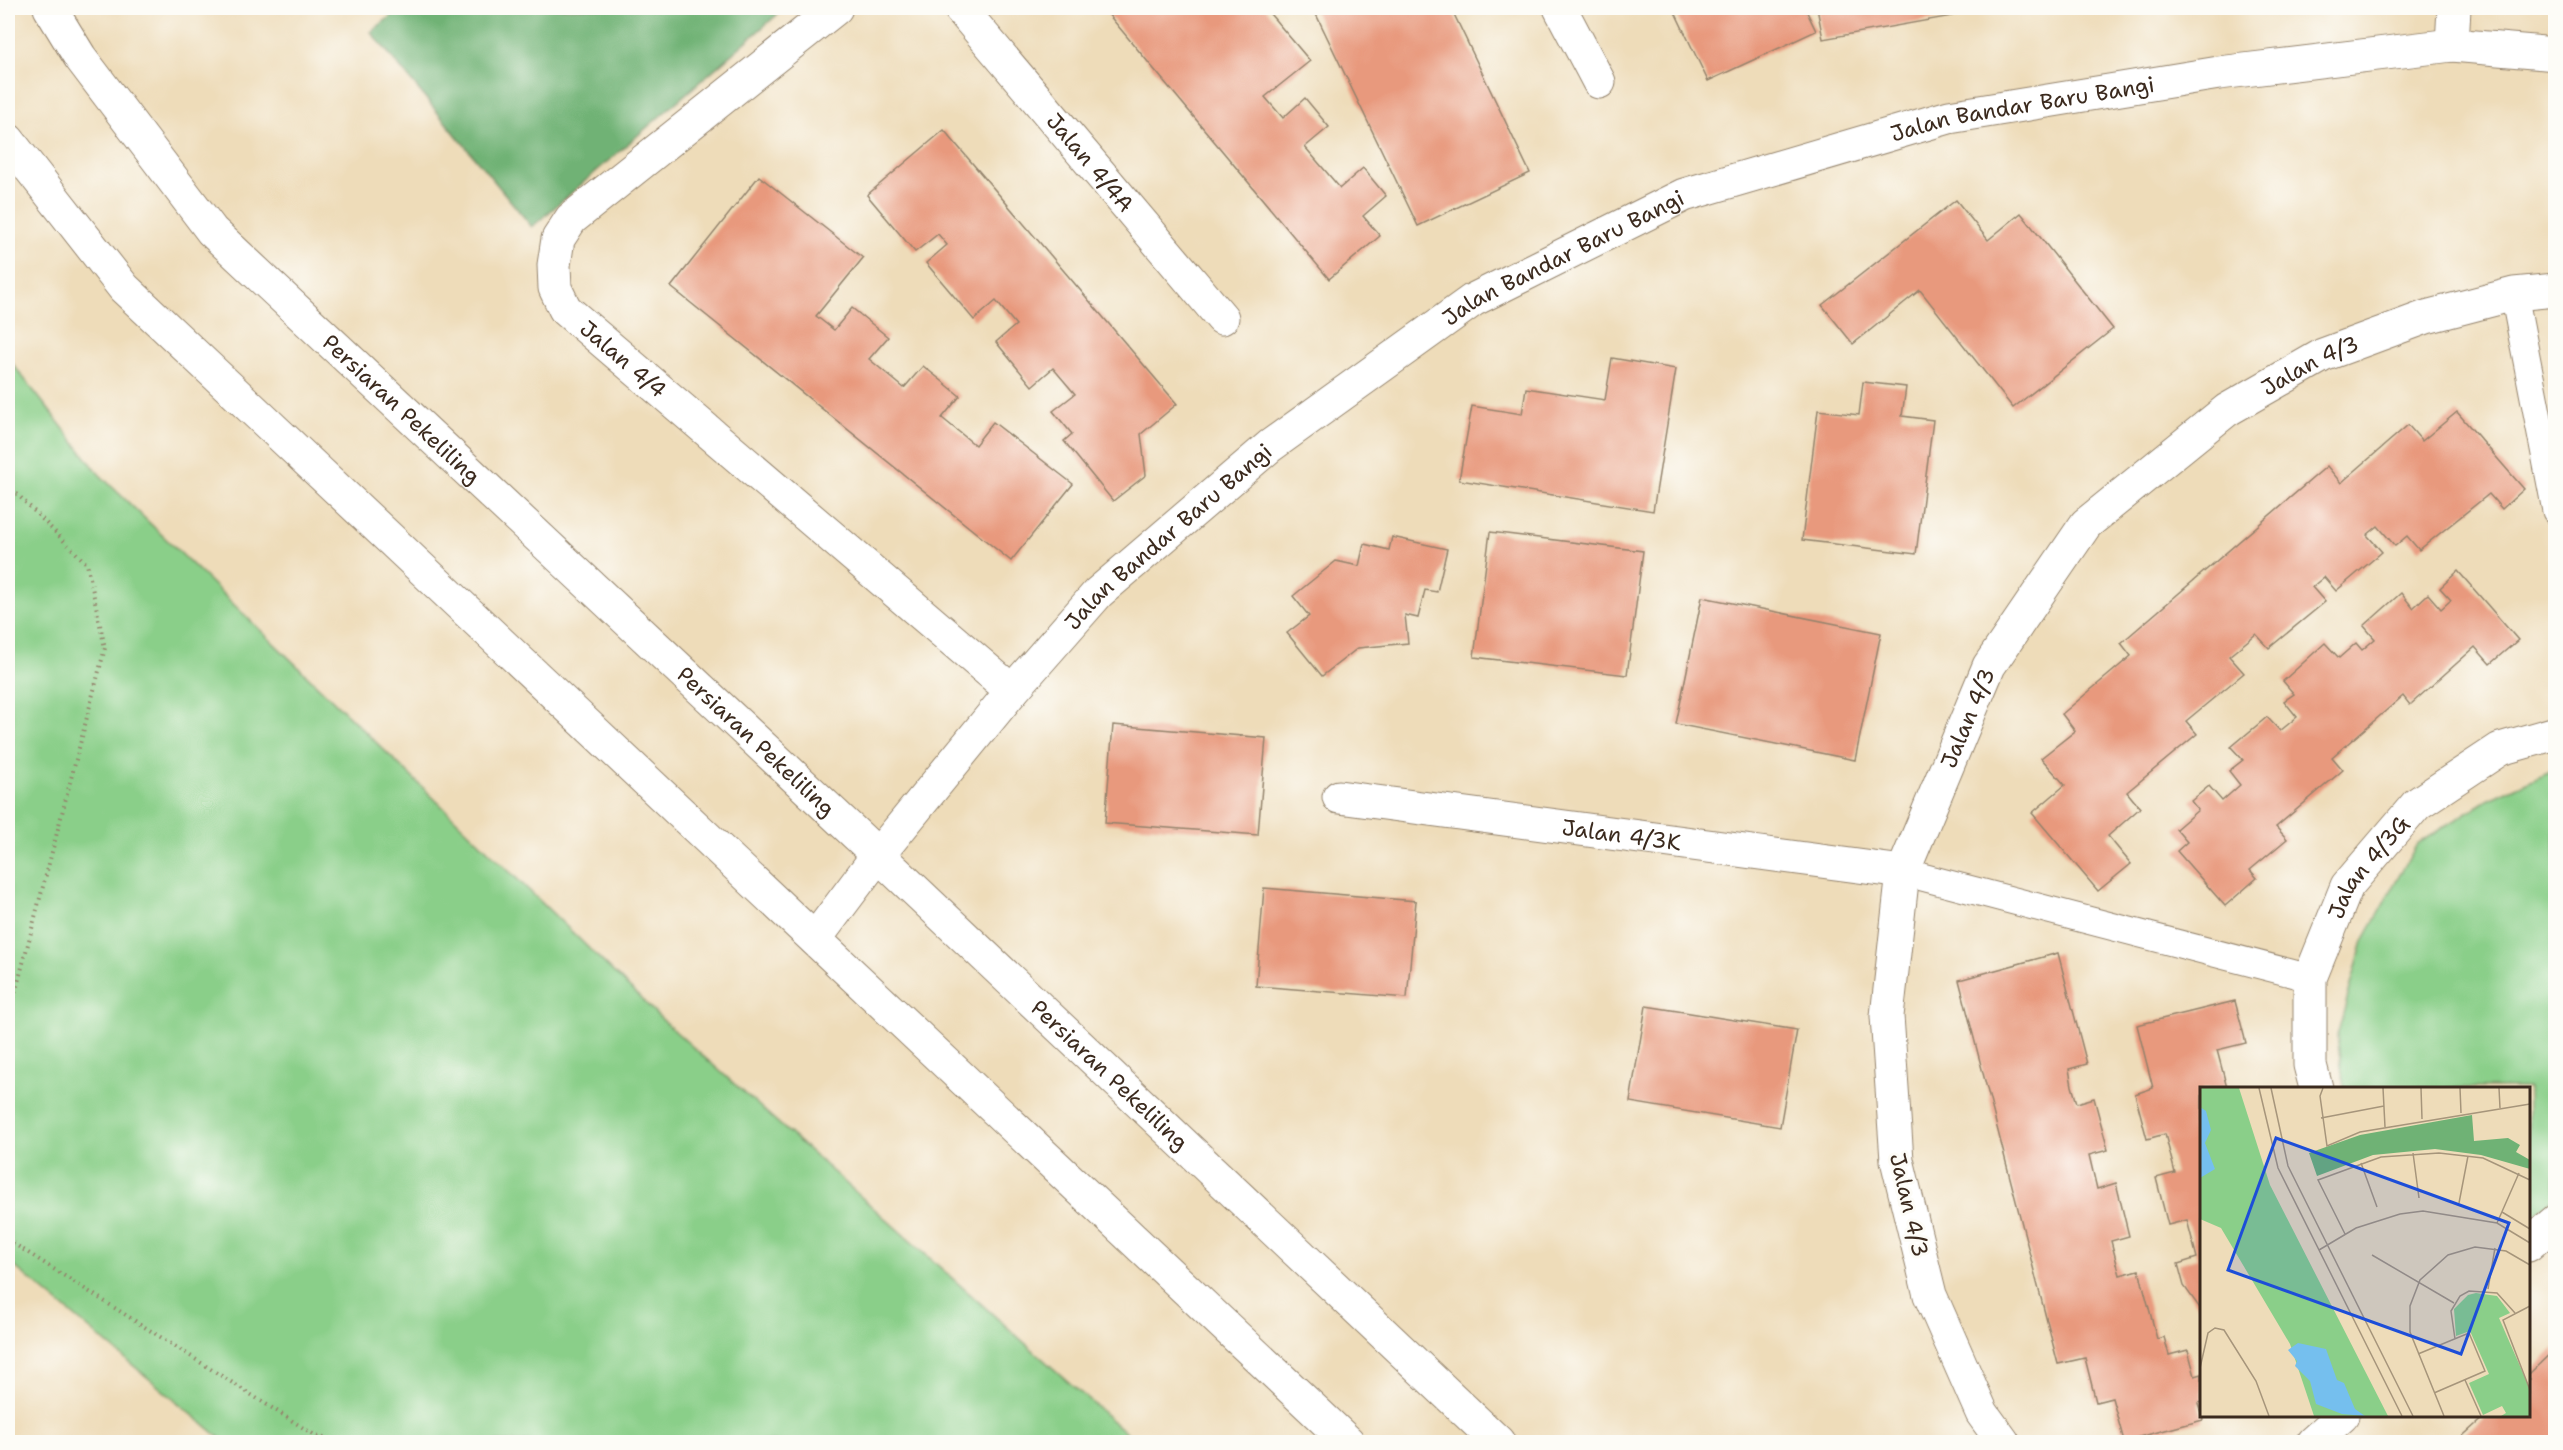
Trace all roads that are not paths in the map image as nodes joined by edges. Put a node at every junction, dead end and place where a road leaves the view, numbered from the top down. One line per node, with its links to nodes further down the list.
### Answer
1 (50, 8): 17 (street, Persiaran Pekeliling)
2 (836, 8): 14 (street, Jalan 4/4)
3 (960, 8): 12 (street, Jalan 4/4A)
4 (1560, 8): 8 (street)
5 (2454, 8): 6 (street)
6 (2452, 45): 7 (street, Jalan Bandar Baru Bangi); 14 (street, Jalan Bandar Baru Bangi)
7 (2556, 54)
8 (1599, 82)
9 (8, 140): 19 (street)
10 (2556, 290): 11 (street, Jalan 4/3)
11 (2514, 294): 13 (lane); 18 (street, Jalan 4/3)
12 (1222, 318)
13 (2556, 511)
14 (1012, 691): 17 (street, Jalan Bandar Baru Bangi)
15 (2556, 733): 20 (street, Jalan 4/3G)
16 (1339, 797): 18 (street, Jalan 4/3K)
17 (878, 855): 19 (street, Jalan Bandar Baru Bangi); 26 (street, Persiaran Pekeliling)
18 (1903, 873): 20 (lane); 27 (street, Jalan 4/3)
19 (815, 939): 25 (street)
20 (2310, 978): 21 (street, Jalan 4/3G)
21 (2316, 1087)
22 (2556, 1221): 23 (street)
23 (2530, 1244)
24 (2341, 1417): 28 (street)
25 (1348, 1443)
26 (1498, 1443)
27 (2003, 1443)
28 (2313, 1443)

